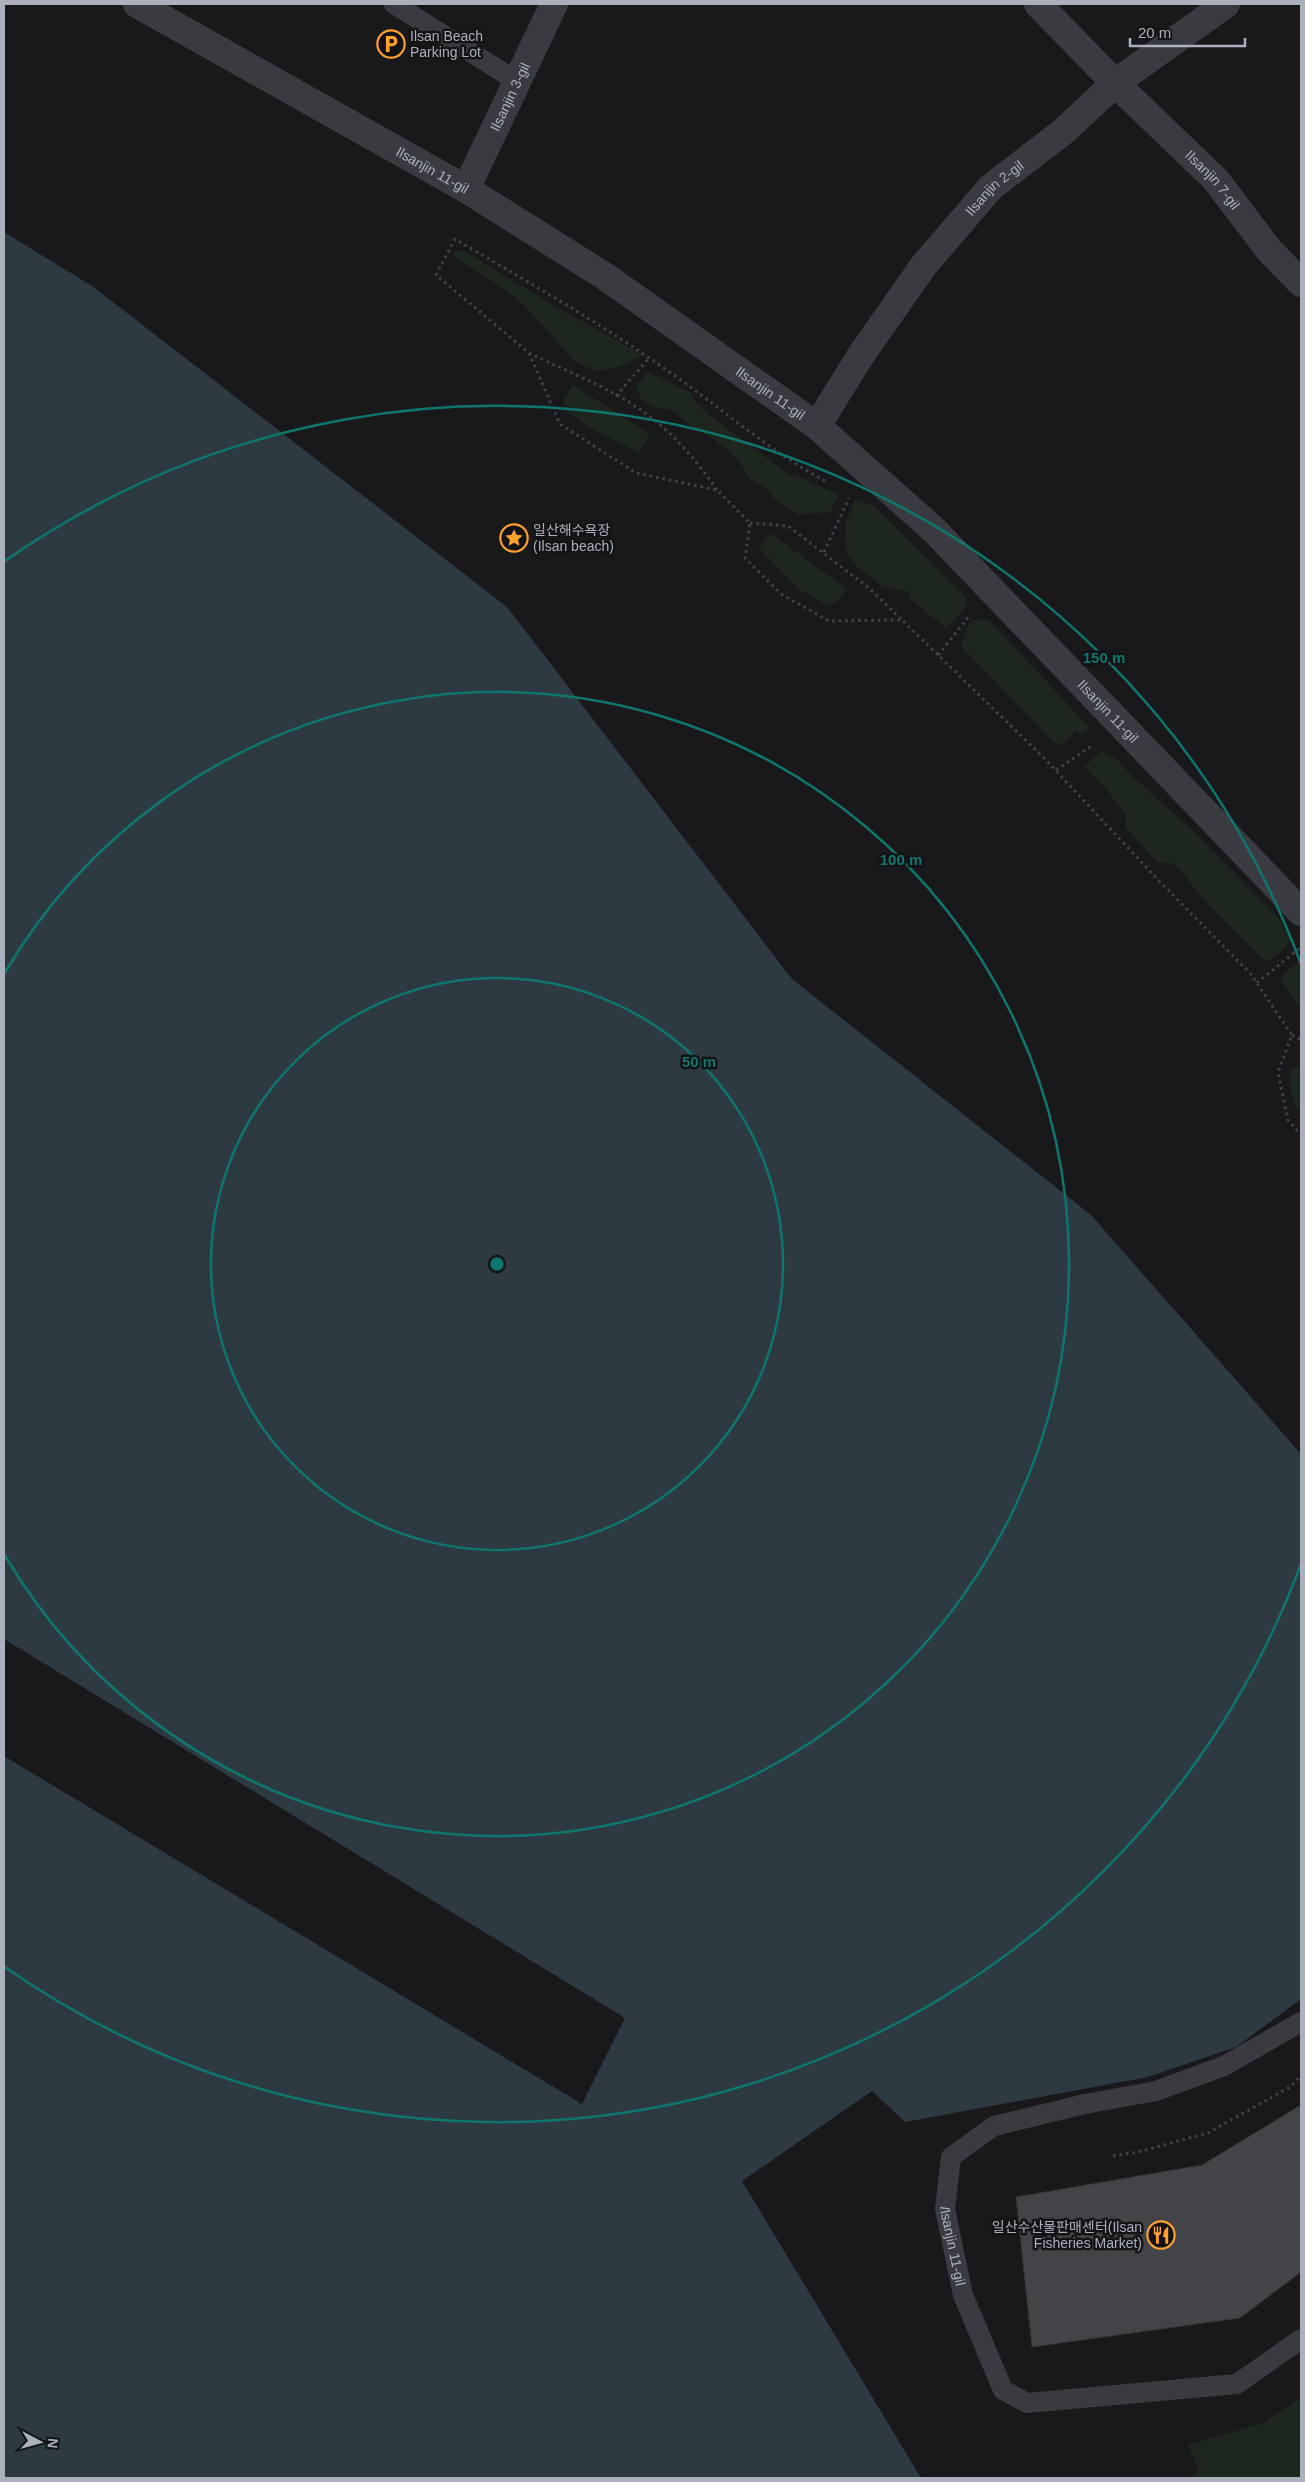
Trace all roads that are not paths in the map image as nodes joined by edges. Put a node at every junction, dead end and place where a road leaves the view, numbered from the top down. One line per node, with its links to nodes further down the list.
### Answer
1 (137, 4): 8 (street, Ilsanjin 11-gil)
2 (394, 4): 6 (lane)
3 (554, 4): 6 (street, Ilsanjin 3-gil)
4 (1038, 4): 7 (street, Ilsanjin 7-gil)
5 (1226, 4): 7 (street, Ilsanjin 2-gil)
6 (515, 80): 8 (street, Ilsanjin 3-gil)
7 (1115, 84): 9 (street, Ilsanjin 7-gil); 10 (street, Ilsanjin 2-gil)
8 (466, 188): 10 (street, Ilsanjin 11-gil)
9 (1301, 283)
10 (817, 426): 11 (street, Ilsanjin 11-gil)
11 (1301, 912)
12 (1301, 2022): 13 (lane, Ilsanjin 11-gil)
13 (1301, 2339)

